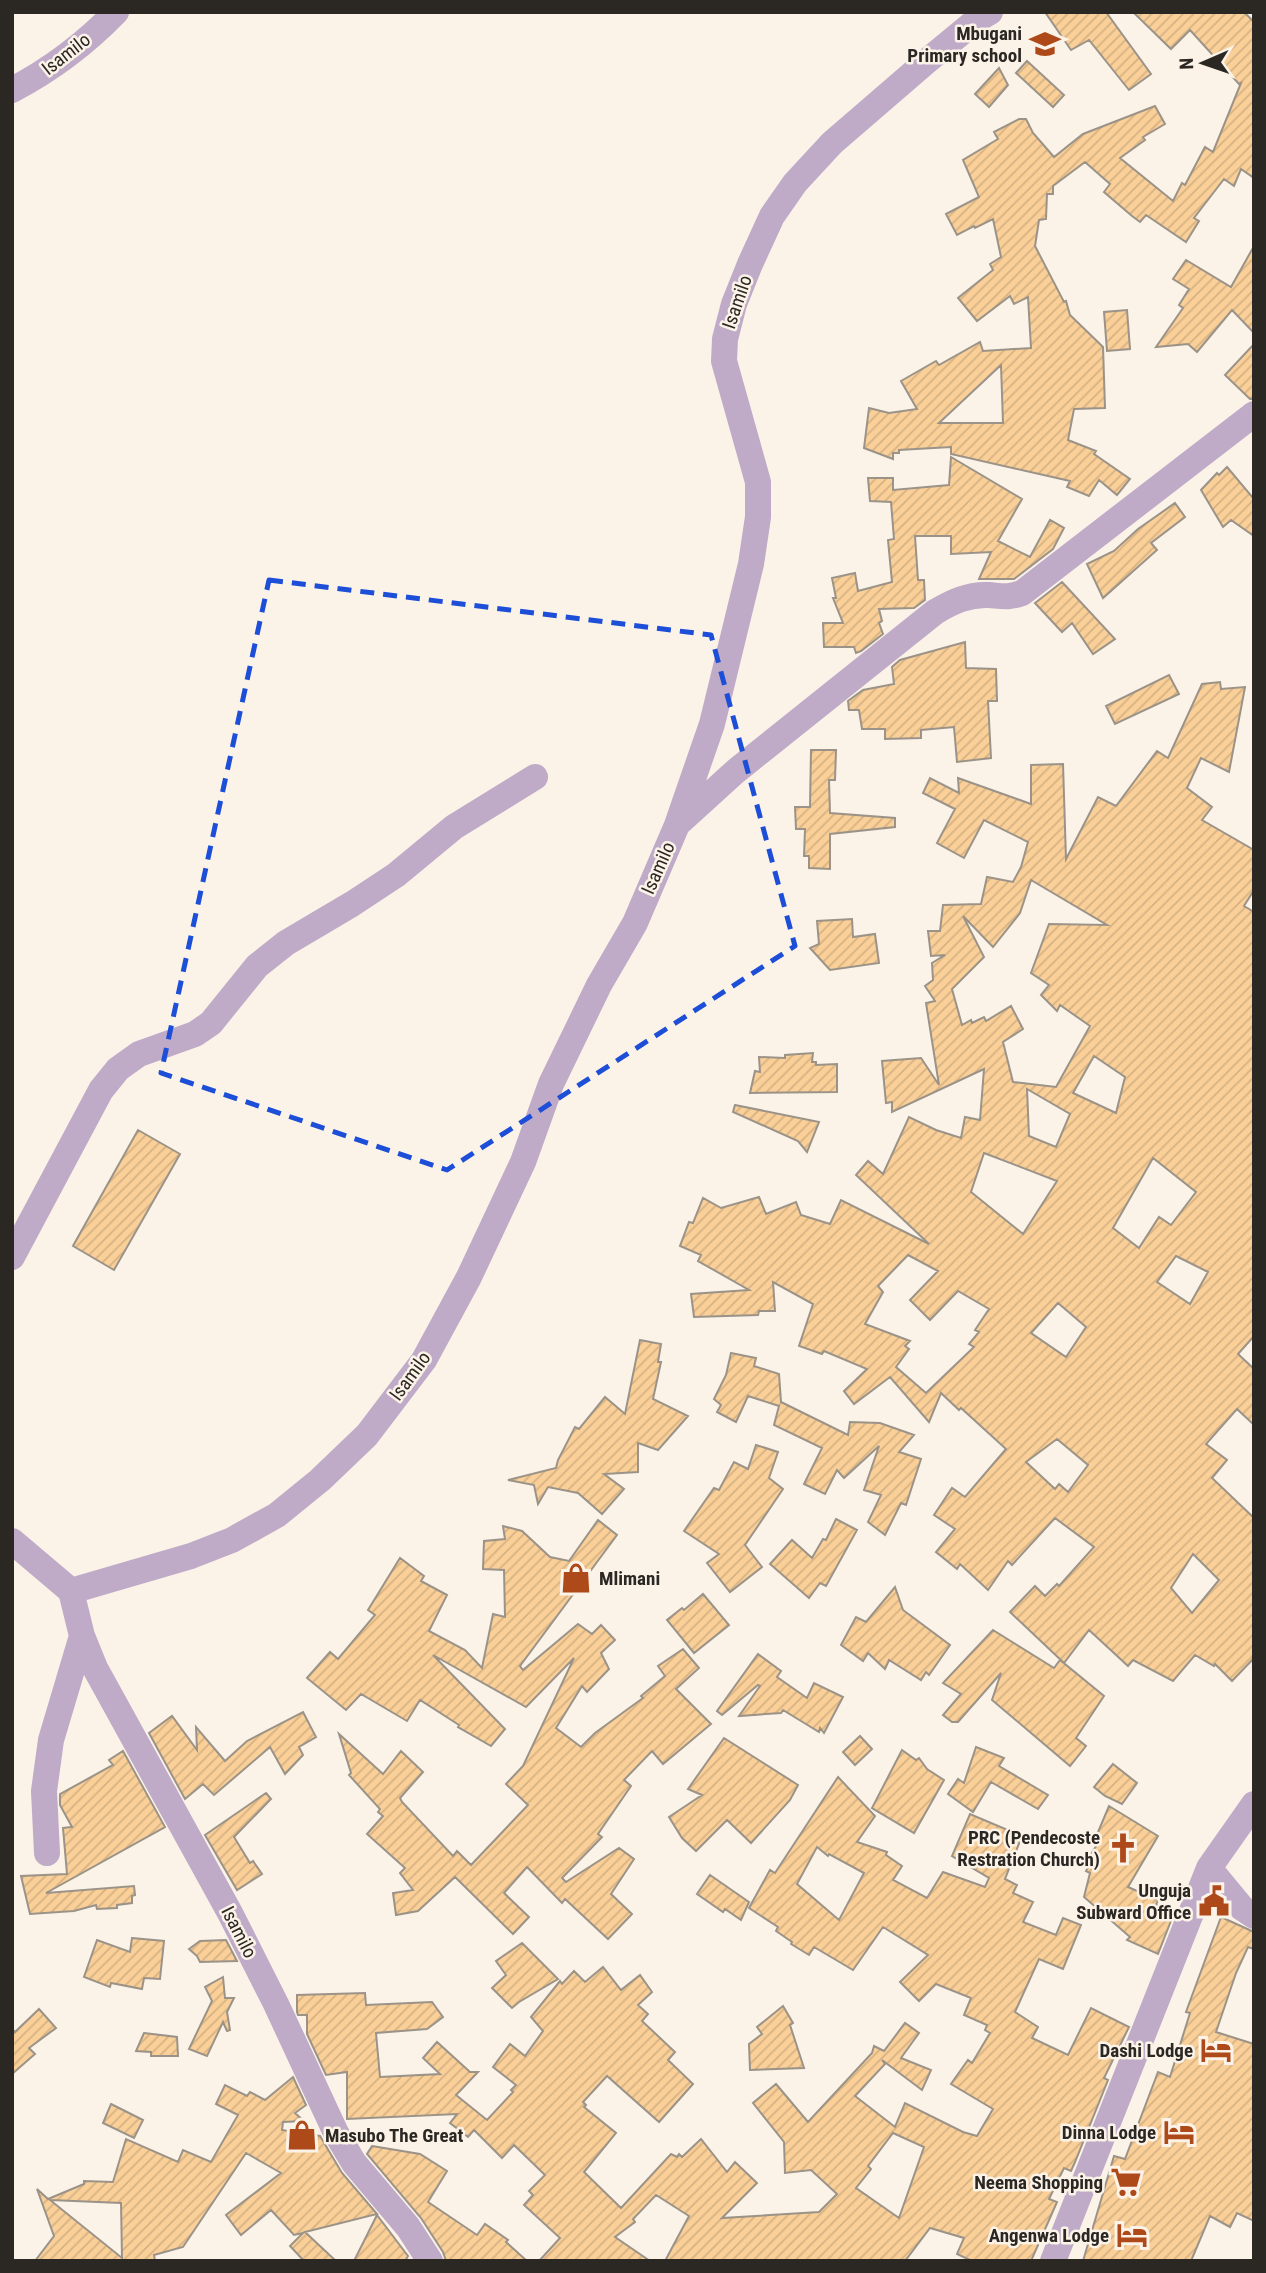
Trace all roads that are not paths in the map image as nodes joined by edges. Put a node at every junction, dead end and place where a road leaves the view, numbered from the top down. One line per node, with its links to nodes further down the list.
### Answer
1 (116, 12): 3 (street, Isamilo)
2 (990, 12): 6 (street, Isamilo)
3 (12, 90)
4 (1254, 414): 6 (street)
5 (535, 777): 7 (street)
6 (677, 825): 9 (street, Isamilo)
7 (12, 1257)
8 (12, 1541): 9 (street)
9 (71, 1591): 10 (street, Isamilo)
10 (82, 1636): 12 (street); 15 (street, Isamilo)
11 (1254, 1804): 13 (street)
12 (47, 1853)
13 (1209, 1868): 14 (street); 16 (street)
14 (1254, 1916)
15 (430, 2261)
16 (1053, 2261)

